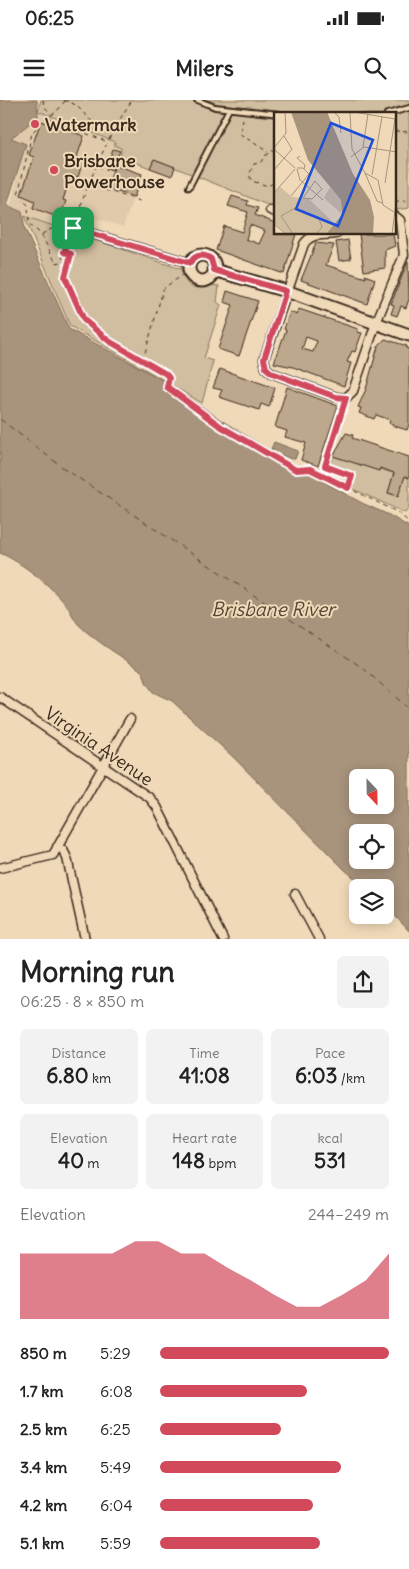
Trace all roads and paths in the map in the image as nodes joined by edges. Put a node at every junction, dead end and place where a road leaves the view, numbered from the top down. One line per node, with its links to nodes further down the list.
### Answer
1 (44, 100): 9 (path)
2 (65, 100): 9 (path); 12 (path)
3 (132, 100): 12 (path)
4 (197, 100): 6 (lane)
5 (409, 108): 7 (lane)
6 (229, 109): 8 (lane); 22 (lane)
7 (394, 112)
8 (274, 114)
9 (52, 116): 10 (path)
10 (48, 119): 15 (path); 28 (path)
11 (243, 119): 17 (path)
12 (115, 131): 15 (path)
13 (396, 131): 14 (path)
14 (409, 132)
15 (109, 143): 19 (path)
16 (274, 150): 17 (path)
17 (268, 153): 20 (path)
18 (110, 161): 19 (path)
19 (98, 166): 21 (path)
20 (274, 183)
21 (89, 184): 23 (path); 27 (path)
22 (189, 187)
23 (140, 201)
24 (396, 201): 25 (path)
25 (409, 201)
26 (396, 217): 35 (street)
27 (73, 228): 28 (path); 30 (path); 31 (street)
28 (41, 234): 30 (path)
29 (313, 235): 34 (street)
30 (64, 252): 37 (path)
31 (190, 263): 32 (street); 32 (street)
32 (214, 270): 34 (street)
33 (183, 275): 37 (path)
34 (286, 291): 35 (street); 38 (street)
35 (376, 323): 36 (street); 38 (street)
36 (409, 334)
37 (142, 361): 40 (path)
38 (346, 398): 39 (path)
39 (325, 466): 40 (path); 41 (path)
40 (322, 475): 41 (path)
41 (348, 488): 43 (path)
42 (409, 516): 43 (path)
43 (406, 520): 44 (path)
44 (409, 522)
45 (0, 697): 47 (street, Virginia Avenue)
46 (130, 719): 47 (street)
47 (104, 766): 48 (street); 52 (street, Virginia Avenue)
48 (57, 847): 49 (street); 51 (street)
49 (0, 868)
50 (295, 894): 53 (street)
51 (86, 939)
52 (223, 939)
53 (319, 939)

